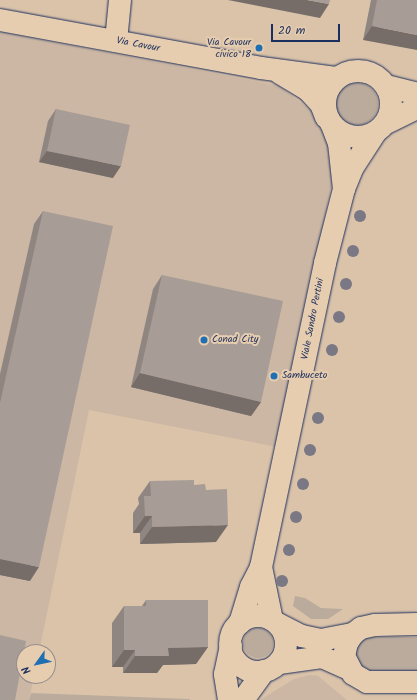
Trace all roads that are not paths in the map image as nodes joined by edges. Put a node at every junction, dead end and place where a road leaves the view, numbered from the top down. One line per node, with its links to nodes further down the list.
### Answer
1 (120, 0): 3 (street)
2 (0, 20): 3 (street, Via Cavour)
3 (116, 41): 4 (street, Via Cavour)
4 (276, 71): 5 (street, Via Cavour); 9 (street, Via Cavour)
5 (337, 78): 6 (street); 9 (street)
6 (386, 86): 7 (street); 10 (street)
7 (417, 94)
8 (417, 108): 10 (street)
9 (329, 122): 10 (street); 11 (street, Viale Sandro Pertini)
10 (380, 128): 11 (street, Viale Sandro Pertini)
11 (344, 189): 12 (street, Viale Sandro Pertini)
12 (261, 567): 13 (street, Viale Sandro Pertini); 14 (street, Viale Sandro Pertini)
13 (275, 622): 14 (street); 16 (street); 18 (street)
14 (240, 623): 17 (street)
15 (417, 624): 16 (street)
16 (353, 634): 19 (street)
17 (231, 646): 18 (street); 21 (street)
18 (272, 667): 19 (street); 22 (street)
19 (348, 668): 20 (street)
20 (417, 682)
21 (229, 700)
22 (243, 700)

